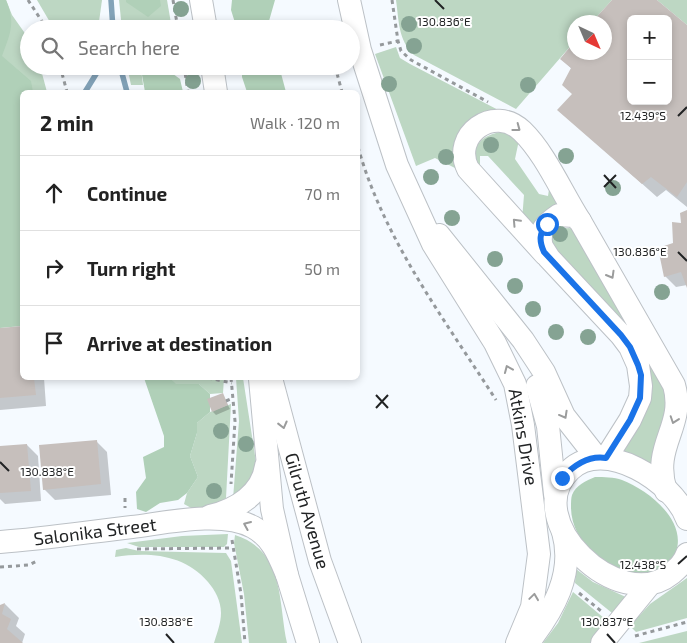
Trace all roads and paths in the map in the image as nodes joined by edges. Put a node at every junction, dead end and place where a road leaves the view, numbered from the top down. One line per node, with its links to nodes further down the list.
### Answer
1 (28, 0): 6 (path)
2 (173, 0): 7 (path)
3 (201, 0): 8 (street)
4 (349, 0): 9 (street, Atkins Drive)
5 (392, 0): 10 (path)
6 (41, 20)
7 (176, 20)
8 (204, 20)
9 (353, 20)
10 (398, 41)
11 (360, 50): 21 (street, Atkins Drive)
12 (62, 75): 16 (path)
13 (185, 75): 17 (path)
14 (213, 75): 18 (street)
15 (338, 75): 19 (path)
16 (66, 90)
17 (188, 90)
18 (216, 90)
19 (342, 90)
20 (360, 156): 31 (path)
21 (408, 188): 23 (street, Atkins Drive); 32 (street, Atkins Drive, one-way to 32)
22 (580, 221): 24 (street); 24 (street, one-way to 22); 34 (street, one-way to 34)
23 (423, 222): 35 (street, Atkins Drive); 50 (street, Atkins Drive, one-way to 23)
24 (549, 258): 32 (street)
25 (218, 380): 28 (path)
26 (260, 380): 33 (street, Gilruth Avenue)
27 (272, 380): 44 (street, Gilruth Avenue, one-way to 44)
28 (232, 383)
29 (233, 398): 30 (path)
30 (226, 401)
31 (500, 406)
32 (602, 458): 34 (street); 35 (street)
33 (267, 461): 37 (street, Salonika Street); 41 (street, Gilruth Avenue)
34 (675, 495): 36 (street)
35 (556, 500): 38 (street, Atkins Drive)
36 (687, 519)
37 (190, 520): 39 (street, Salonika Street); 41 (street, Salonika Street, one-way to 37)
38 (562, 530): 42 (street, Atkins Drive); 43 (street)
39 (0, 542)
40 (686, 559): 43 (street)
41 (287, 576): 47 (street, Gilruth Avenue)
42 (564, 581): 46 (path); 51 (street)
43 (650, 584): 46 (street)
44 (332, 595): 48 (street, Gilruth Avenue); 49 (street)
45 (687, 622): 46 (path)
46 (618, 624): 52 (street)
47 (308, 643)
48 (350, 643)
49 (356, 643)
50 (517, 643)
51 (528, 643)
52 (602, 643)

